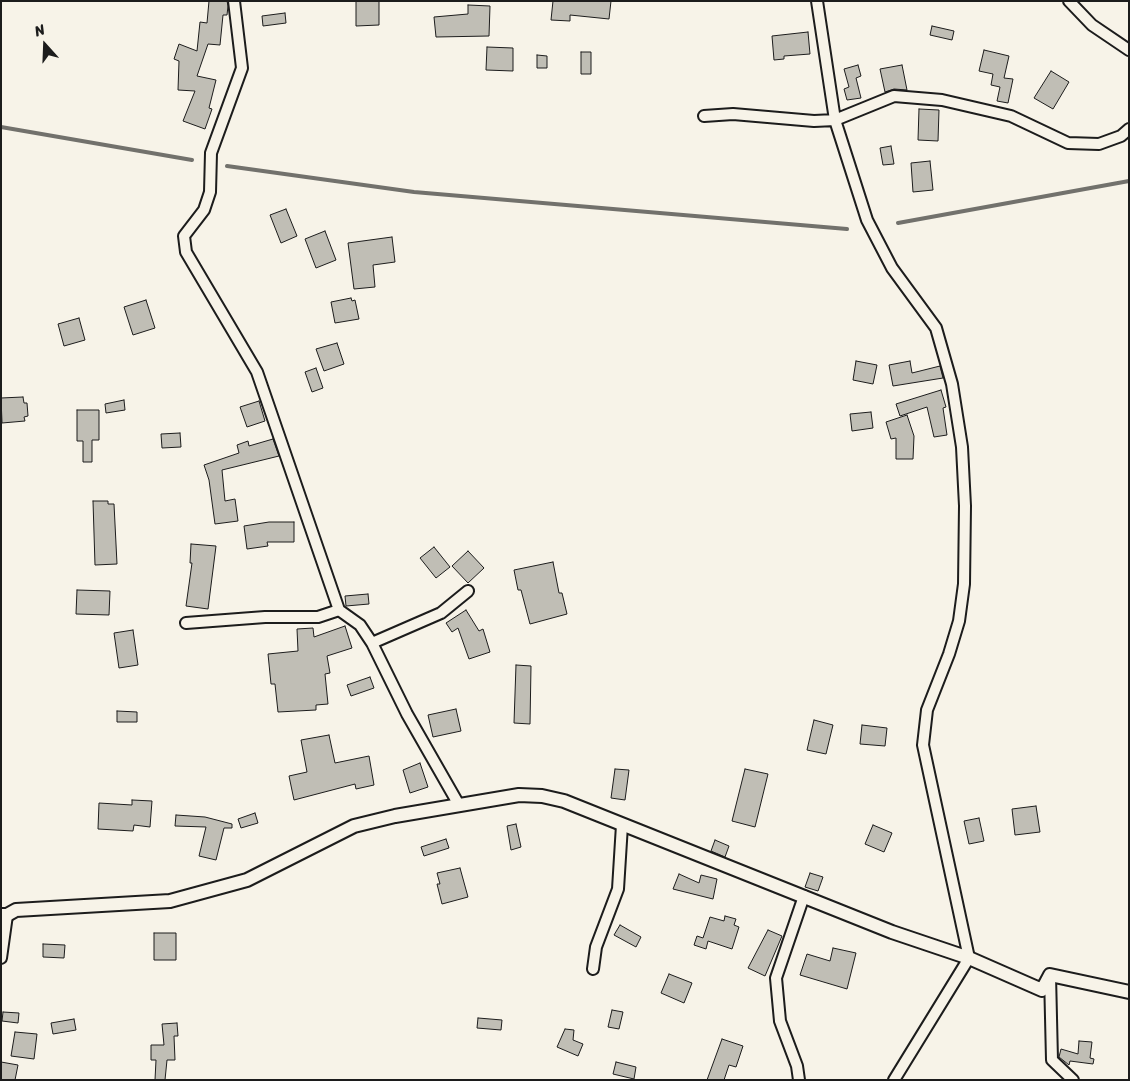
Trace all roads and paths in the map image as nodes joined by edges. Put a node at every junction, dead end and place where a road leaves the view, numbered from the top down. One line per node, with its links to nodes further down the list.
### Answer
1 (234, 1): 9 (street)
2 (817, 1): 6 (street)
3 (1069, 1): 4 (street)
4 (1129, 50)
5 (704, 116): 6 (street)
6 (835, 120): 7 (street); 17 (street)
7 (1129, 129)
8 (468, 591): 11 (street)
9 (339, 610): 10 (street); 11 (street)
10 (186, 624)
11 (372, 643): 12 (street)
12 (459, 805): 13 (street); 15 (street)
13 (622, 825): 14 (street); 18 (street)
14 (804, 896): 17 (street); 21 (street)
15 (4, 915): 16 (street)
16 (1, 958)
17 (969, 958): 19 (street); 22 (street)
18 (592, 969)
19 (1050, 975): 20 (street); 23 (street)
20 (1129, 992)
21 (799, 1080)
22 (894, 1080)
23 (1073, 1080)

